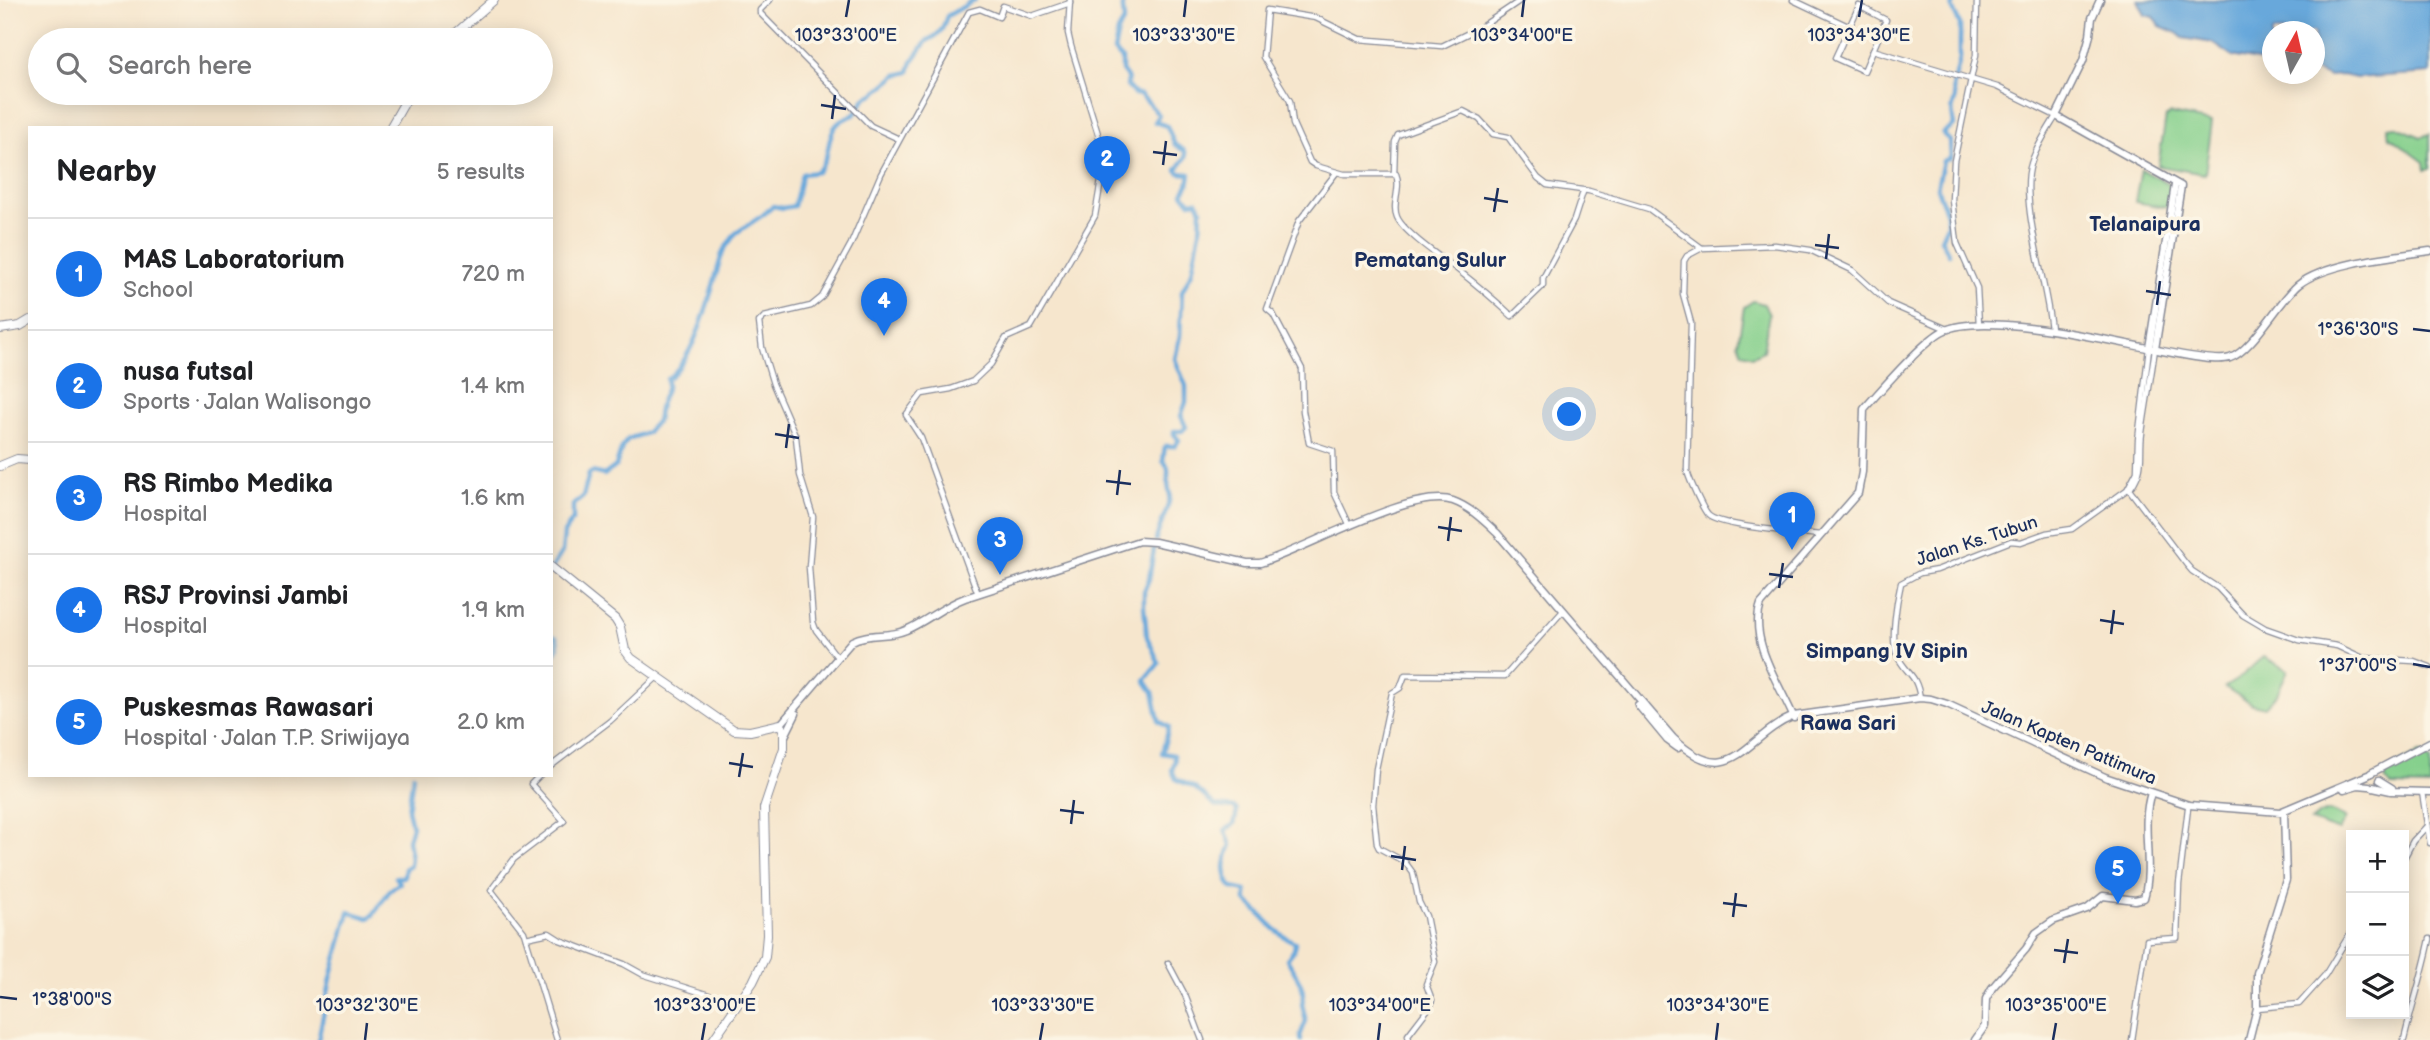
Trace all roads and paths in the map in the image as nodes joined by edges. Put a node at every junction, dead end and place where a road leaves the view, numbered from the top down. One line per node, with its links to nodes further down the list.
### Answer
1 (494, 0): 9 (highway)
2 (770, 0): 15 (street)
3 (1521, 0): 16 (street)
4 (1793, 0): 8 (street)
5 (1977, 0): 11 (street)
6 (2100, 0): 13 (main road)
7 (1070, 2): 15 (street); 40 (street)
8 (1850, 27): 10 (street); 10 (street)
9 (462, 28)
10 (1873, 50): 11 (street)
11 (1973, 79): 13 (street); 22 (street)
12 (405, 105): 14 (highway)
13 (2056, 116): 25 (street); 27 (main road)
14 (392, 126)
15 (899, 139): 43 (street)
16 (1336, 173): 17 (street); 33 (street)
17 (1394, 174): 18 (street); 18 (street)
18 (1583, 192): 19 (street)
19 (1702, 248): 24 (street); 34 (street)
20 (2430, 253): 27 (main road)
21 (28, 321): 23 (highway)
22 (1979, 325): 24 (main road); 25 (main road)
23 (0, 329)
24 (1949, 330): 26 (main road); 28 (main road)
25 (2051, 331): 26 (main road)
26 (2067, 336): 27 (main road)
27 (2152, 350): 31 (street)
28 (1864, 443): 34 (main road); 38 (main road)
29 (28, 460): 30 (highway)
30 (0, 466)
31 (2131, 489): 44 (street); 48 (street, Jalan Ks. Tubun)
32 (1368, 521): 33 (main road); 35 (main road); 39 (main road)
33 (1350, 526): 35 (main road)
34 (1821, 535): 38 (main road)
35 (1320, 539): 36 (main road)
36 (1103, 554): 40 (main road); 45 (main road)
37 (553, 568): 41 (highway)
38 (1785, 576): 53 (main road)
39 (1545, 590): 42 (main road); 47 (main road)
40 (979, 594): 43 (main road)
41 (603, 609): 46 (highway); 50 (highway)
42 (1562, 612): 47 (main road); 78 (street)
43 (837, 657): 45 (main road)
44 (2430, 667)
45 (822, 677): 52 (main road); 54 (main road)
46 (655, 679): 50 (highway); 57 (street)
47 (1627, 688): 53 (main road)
48 (1920, 698): 49 (main road, Jalan Kapten Pattimura); 51 (main road, Jalan Kapten Pattimura)
49 (1910, 702): 51 (main road, Jalan Kapten Pattimura); 53 (main road, Jalan Kapten Pattimura)
50 (701, 709): 54 (highway)
51 (1959, 712): 62 (main road, Jalan Kapten Pattimura)
52 (796, 713): 54 (main road); 55 (main road)
53 (1795, 718)
54 (779, 727): 55 (highway)
55 (783, 738): 74 (highway)
56 (2430, 743): 58 (main road)
57 (553, 764)
58 (2374, 776): 60 (main road); 60 (main road); 61 (main road); 63 (main road, Jalan Kapten Pattimura)
59 (538, 777): 69 (street)
60 (2371, 786): 61 (main road, Jalan Kapten Pattimura); 63 (main road, Jalan Kapten Pattimura)
61 (2428, 791): 66 (street)
62 (2150, 795): 64 (main road, Jalan Kapten Pattimura); 65 (main road, Jalan Kapten Pattimura); 79 (main road)
63 (2324, 795): 65 (main road, Jalan Kapten Pattimura)
64 (2188, 808): 65 (main road, Jalan Kapten Pattimura); 80 (street)
65 (2284, 813): 73 (main road)
66 (2428, 829): 67 (street); 68 (street)
67 (2430, 843)
68 (2409, 849)
69 (526, 938): 74 (street); 75 (street)
70 (2430, 939): 82 (street)
71 (2346, 940): 73 (street)
72 (1168, 963): 77 (street)
73 (2257, 1008): 81 (main road)
74 (728, 1015): 76 (highway)
75 (557, 1040)
76 (711, 1040)
77 (1202, 1040)
78 (1409, 1040)
79 (1975, 1040)
80 (2132, 1040)
81 (2249, 1040)
82 (2404, 1040)

